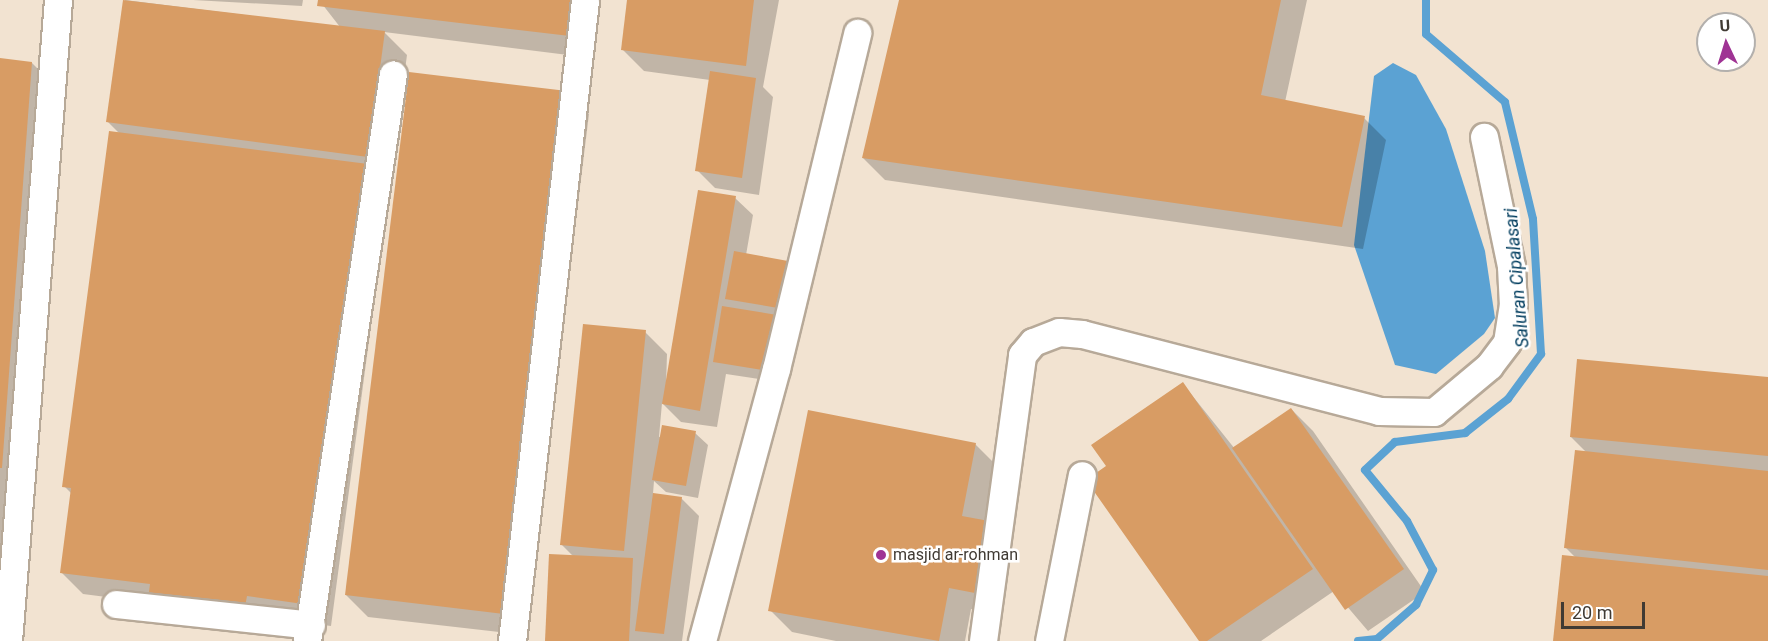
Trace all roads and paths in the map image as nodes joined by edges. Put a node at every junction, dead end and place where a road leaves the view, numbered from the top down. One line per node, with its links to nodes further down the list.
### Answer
1 (58, 0): 9 (lane)
2 (585, 0): 10 (lane)
3 (857, 33): 11 (lane)
4 (393, 74): 8 (lane)
5 (1484, 137): 12 (lane)
6 (1082, 475): 13 (lane)
7 (116, 604): 8 (lane)
8 (309, 633)
9 (8, 641)
10 (512, 641)
11 (702, 641)
12 (983, 641)
13 (1049, 641)

